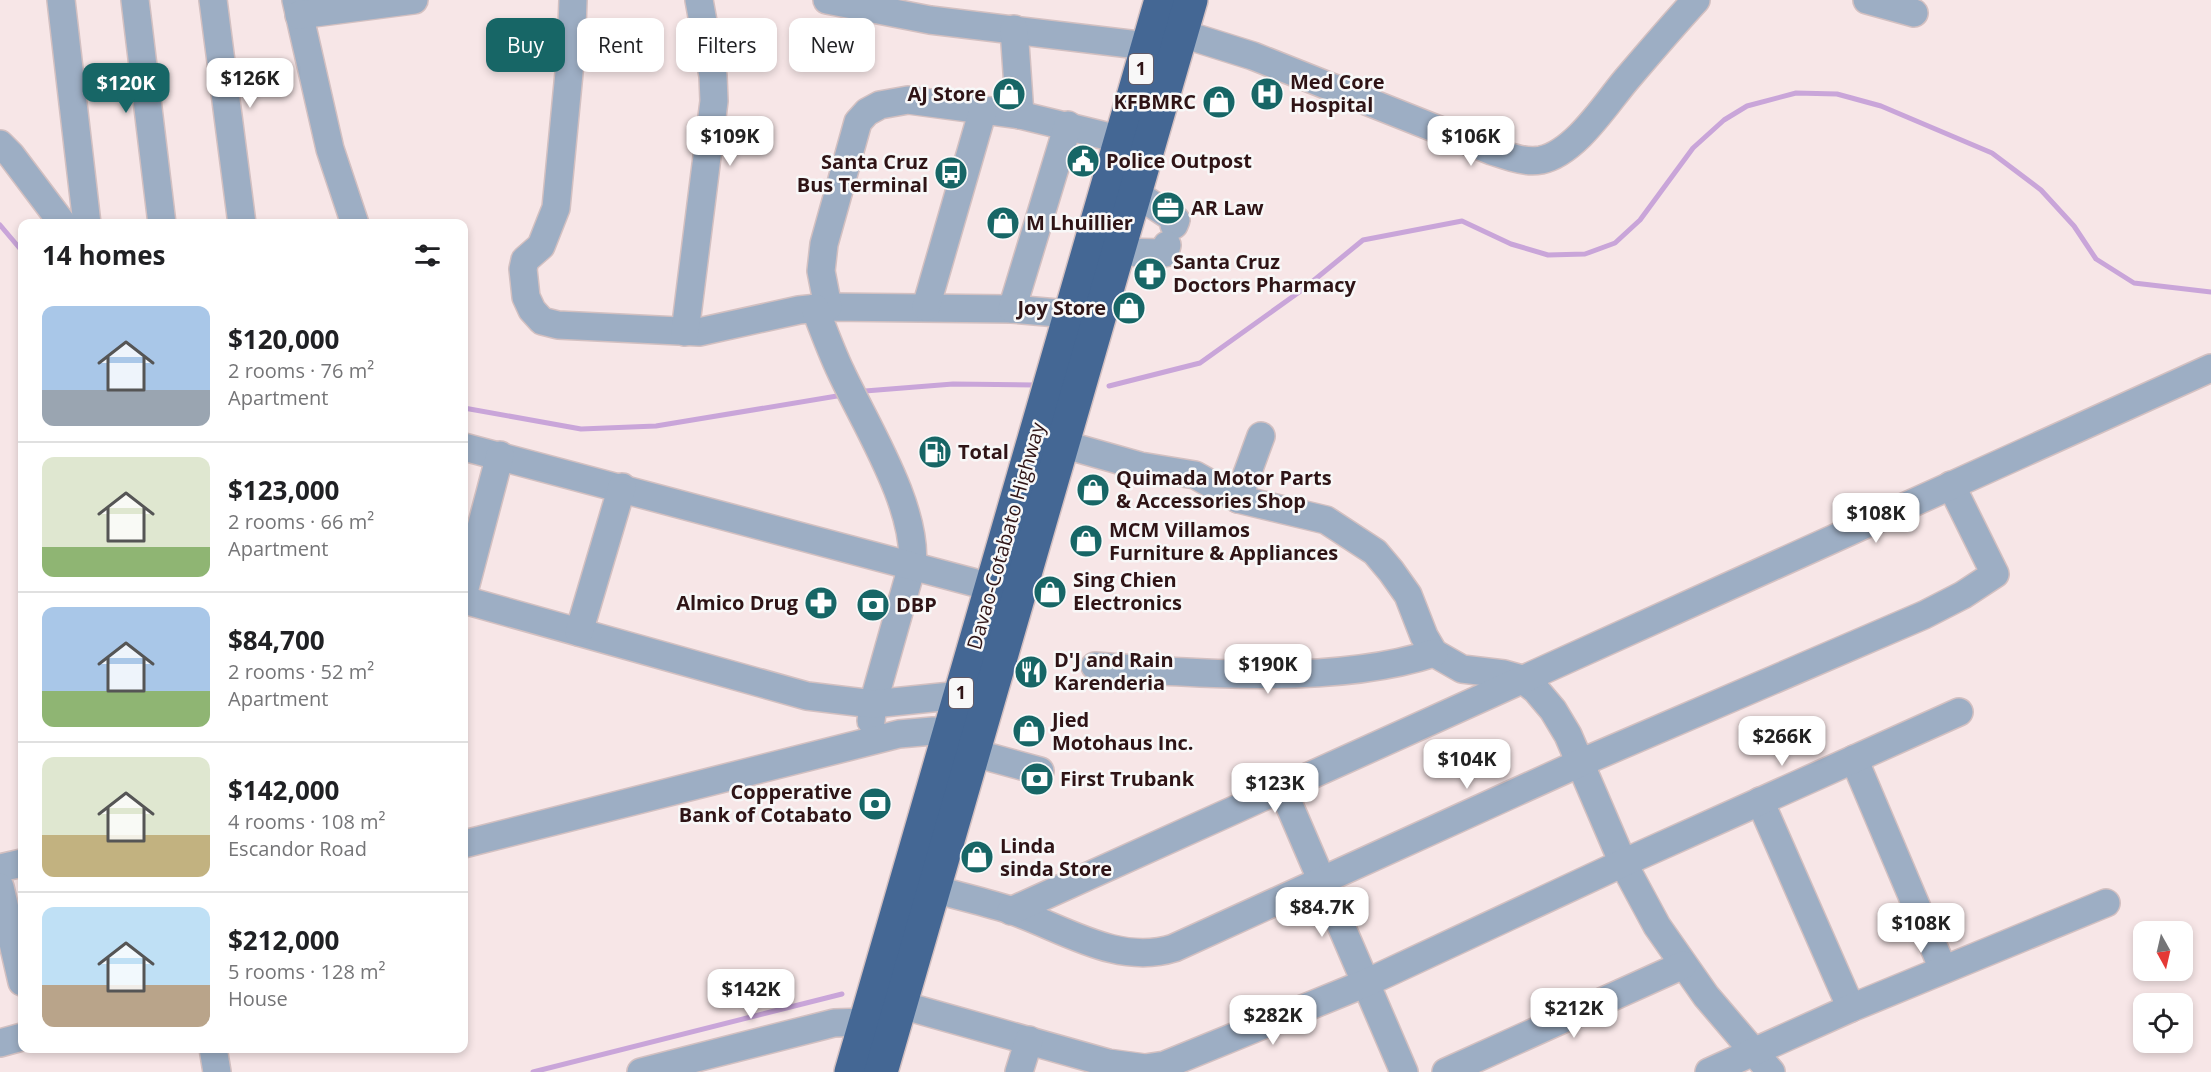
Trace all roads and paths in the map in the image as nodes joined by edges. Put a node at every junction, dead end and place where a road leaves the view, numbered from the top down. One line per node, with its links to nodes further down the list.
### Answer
1 (61, 0): 22 (street)
2 (135, 0): 23 (street)
3 (213, 0): 24 (street)
4 (414, 0): 11 (street)
5 (573, 0): 31 (street)
6 (699, 0): 31 (street)
7 (826, 0): 13 (street)
8 (1191, 0): 14 (highway, Davao-Cotabato Highway / 1)
9 (1695, 0): 14 (street)
10 (1867, 0): 12 (street)
11 (297, 7): 25 (street)
12 (1914, 13)
13 (1014, 29): 14 (street); 16 (street)
14 (1164, 32): 18 (highway, Davao-Cotabato Highway / 1)
15 (983, 111): 16 (street); 27 (street); 28 (street)
16 (1020, 115): 17 (street)
17 (1068, 125): 18 (street); 29 (street)
18 (1134, 142): 20 (highway, Davao-Cotabato Highway / 1); 30 (highway, Davao-Cotabato Highway / 1)
19 (0, 144): 21 (street)
20 (1135, 193): 26 (highway, Davao-Cotabato Highway / 1); 26 (street)
21 (59, 219)
22 (86, 219)
23 (161, 219)
24 (241, 219)
25 (353, 219)
26 (1117, 252): 30 (highway, Davao-Cotabato Highway / 1)
27 (821, 307): 28 (street); 31 (street); 40 (street)
28 (926, 307): 29 (street)
29 (1012, 309): 30 (street)
30 (1083, 318): 34 (highway, Davao-Cotabato Highway / 1); 42 (highway, Davao-Cotabato Highway / 1)
31 (685, 332)
32 (2211, 368): 37 (street)
33 (1261, 436): 39 (street)
34 (1062, 444): 39 (street); 42 (highway, Davao-Cotabato Highway / 1)
35 (468, 448): 36 (street)
36 (500, 455): 38 (street); 41 (street)
37 (1951, 485): 47 (street); 55 (street)
38 (622, 487): 40 (street); 44 (street)
39 (1238, 499): 45 (street)
40 (912, 566): 42 (street); 49 (street)
41 (468, 577)
42 (1005, 591): 48 (highway, Davao-Cotabato Highway / 1)
43 (468, 601): 44 (street)
44 (579, 632): 49 (street)
45 (1434, 653): 46 (street); 47 (street)
46 (1095, 666)
47 (1522, 679): 55 (street); 57 (street)
48 (975, 699): 49 (street); 51 (highway, Davao-Cotabato Highway / 1); 53 (highway, Davao-Cotabato Highway / 1)
49 (873, 704): 52 (street)
50 (1959, 712): 54 (street)
51 (950, 732): 52 (street); 73 (highway, Davao-Cotabato Highway / 1)
52 (871, 741): 59 (street)
53 (974, 753): 56 (street); 65 (highway, Davao-Cotabato Highway / 1)
54 (1854, 759): 58 (street); 70 (street)
55 (1580, 763): 60 (street); 63 (street)
56 (1040, 771)
57 (1281, 786): 63 (street); 67 (street)
58 (1760, 801): 60 (street); 72 (street)
59 (468, 843)
60 (1623, 863): 69 (street); 71 (street)
61 (18, 864): 62 (street)
62 (0, 868)
63 (1322, 880): 67 (street); 71 (street)
64 (0, 887): 68 (street)
65 (933, 889): 67 (street); 73 (highway, Davao-Cotabato Highway / 1)
66 (2106, 903): 70 (street)
67 (1011, 911)
68 (18, 965)
69 (1683, 965): 78 (street); 86 (street)
70 (1943, 969): 72 (street)
71 (1366, 983): 79 (street); 85 (street)
72 (1851, 1008): 78 (street)
73 (884, 1013): 75 (street); 81 (street); 82 (highway, Davao-Cotabato Highway / 1); 83 (highway, Davao-Cotabato Highway / 1)
74 (18, 1038): 76 (street)
75 (1029, 1040): 79 (street); 84 (street)
76 (0, 1043)
77 (214, 1053): 80 (street)
78 (1763, 1062): 87 (street)
79 (1127, 1070)
80 (217, 1072)
81 (641, 1072)
82 (851, 1072)
83 (881, 1072)
84 (1018, 1072)
85 (1404, 1072)
86 (1446, 1072)
87 (1709, 1072)

